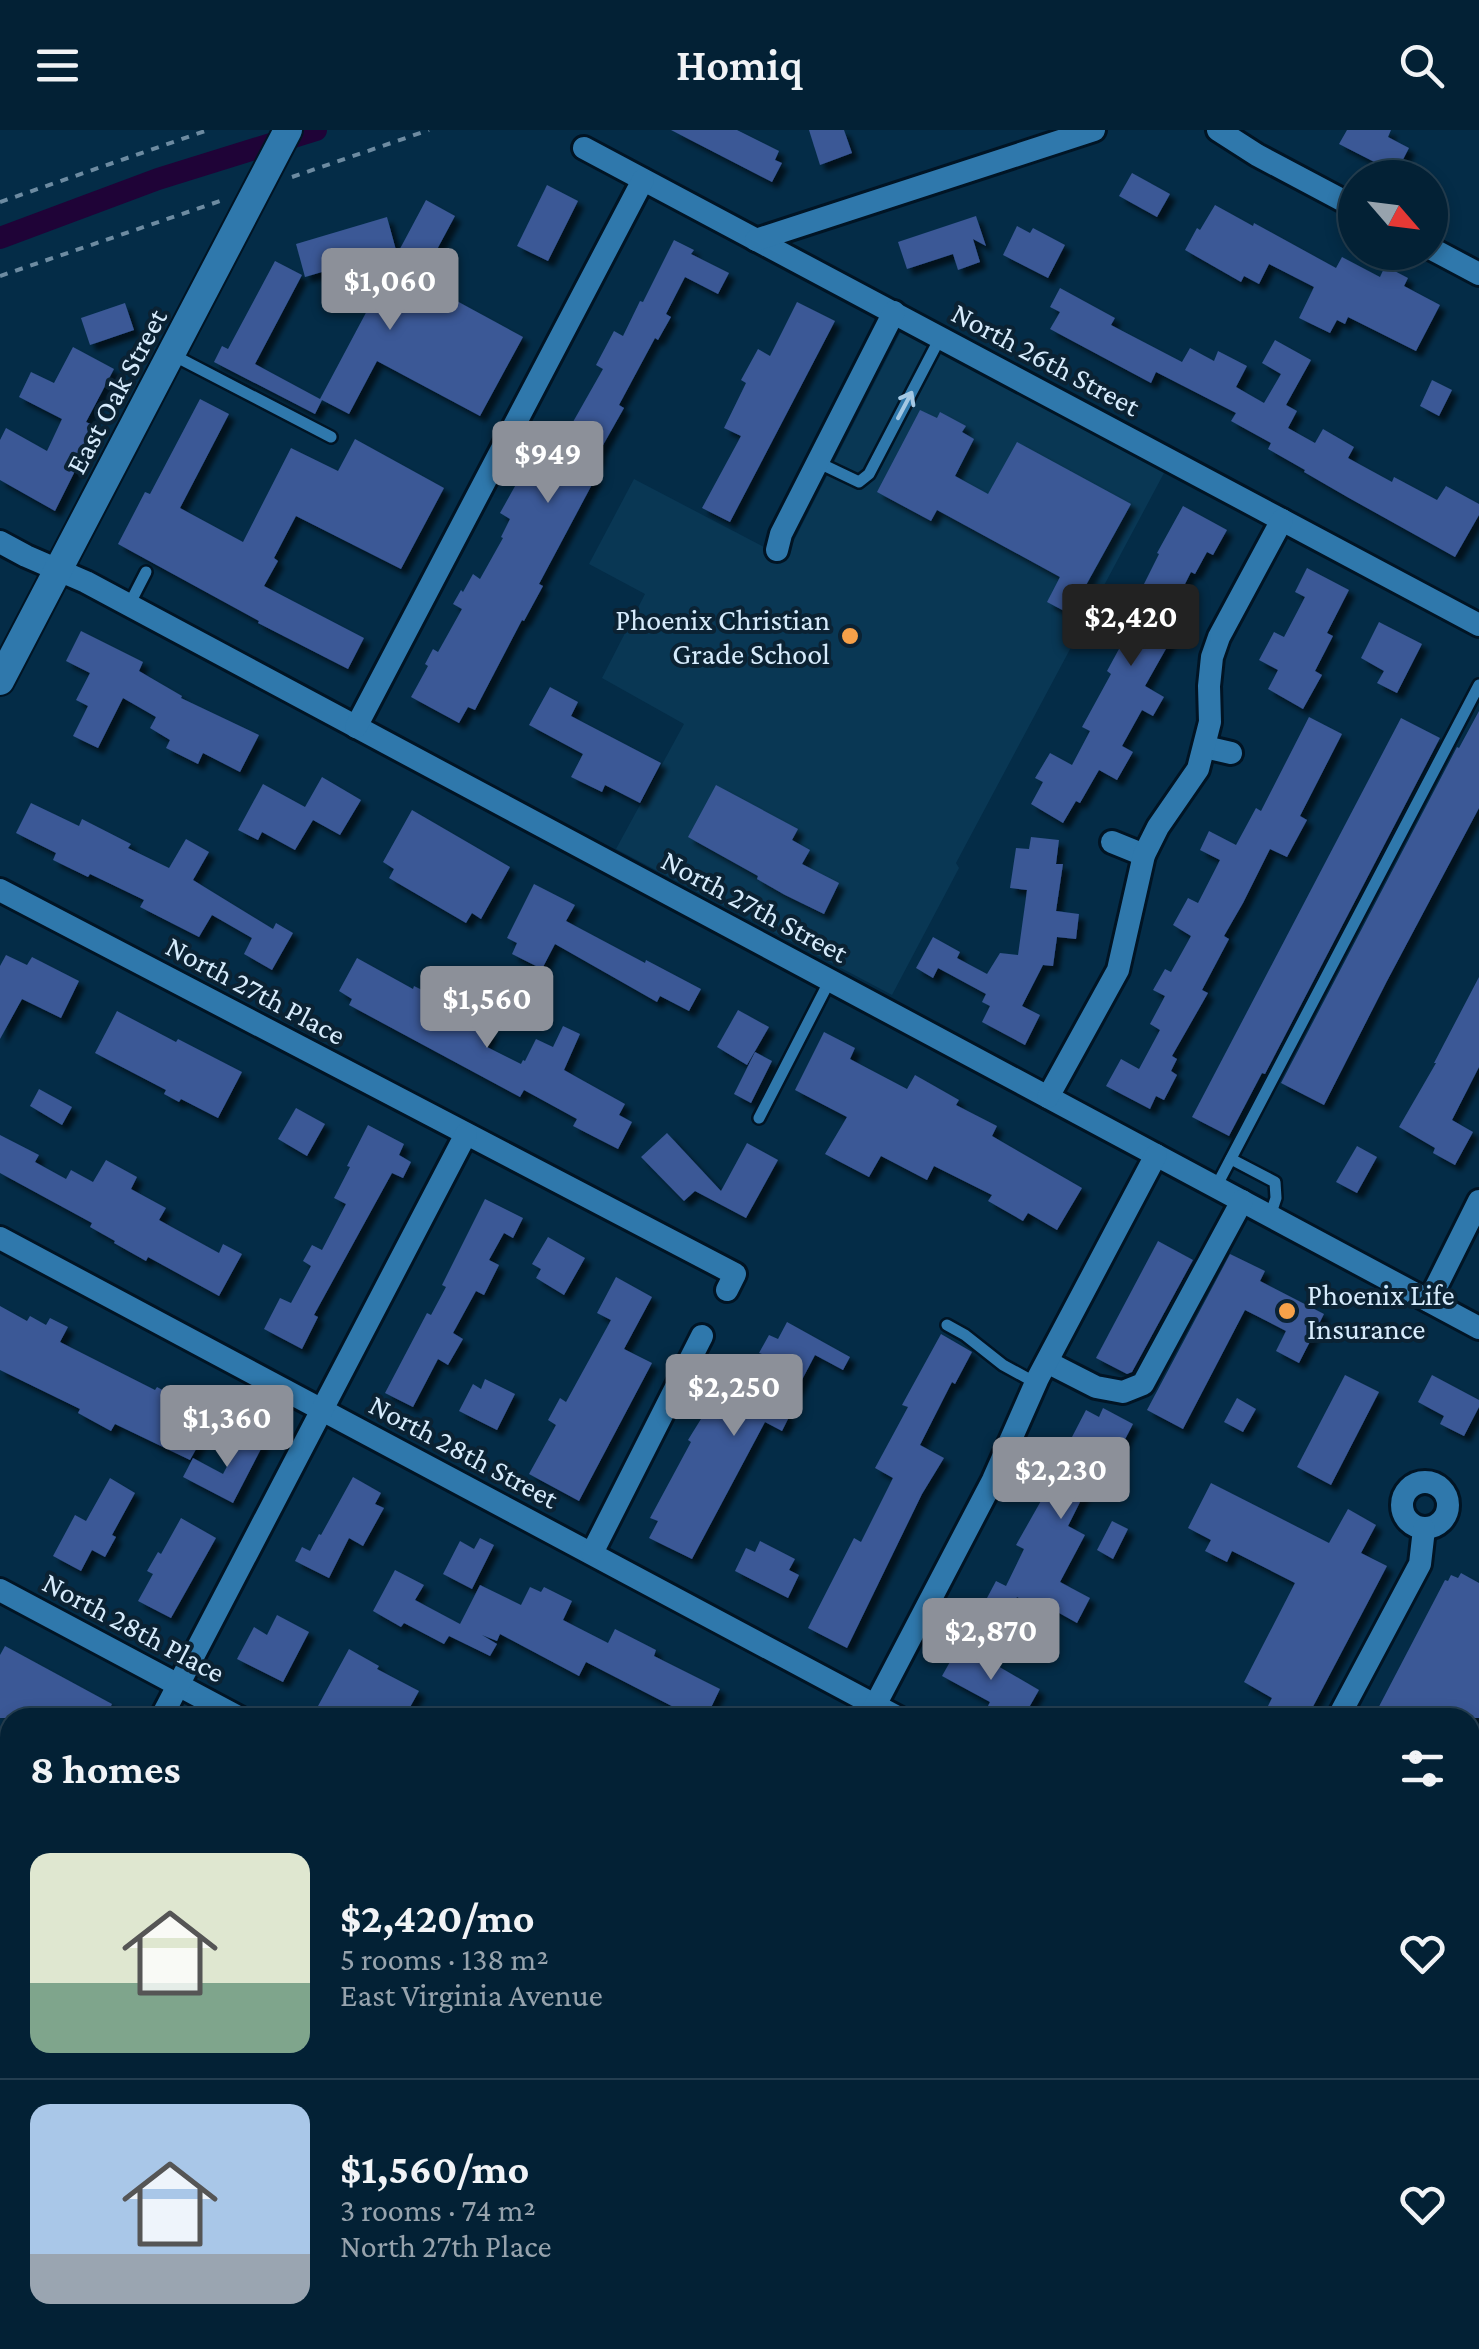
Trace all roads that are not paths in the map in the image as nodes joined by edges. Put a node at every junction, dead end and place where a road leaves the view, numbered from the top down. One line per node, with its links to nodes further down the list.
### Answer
1 (288, 130): 12 (street, East Oak Street)
2 (1094, 130): 7 (street)
3 (1218, 130): 6 (street)
4 (584, 148): 5 (street, North 26th Street)
5 (643, 180): 7 (street, North 26th Street); 24 (street)
6 (1338, 198)
7 (756, 240): 10 (street, North 26th Street)
8 (1448, 258): 9 (street)
9 (1479, 274)
10 (894, 312): 11 (street, North 26th Street); 14 (street)
11 (941, 336): 14 (lane, one-way to 11); 15 (street, North 26th Street)
12 (172, 354): 13 (lane); 18 (street, East Oak Street)
13 (331, 438)
14 (817, 462): 17 (street)
15 (1282, 520): 21 (street, North 26th Street); 25 (street)
16 (0, 542): 18 (street, North 27th Street)
17 (777, 550)
18 (58, 570): 20 (street, North 27th Street); 22 (street, East Oak Street)
19 (146, 572): 20 (lane)
20 (128, 606): 24 (street, North 27th Street)
21 (1479, 625)
22 (0, 681)
23 (1479, 686): 35 (lane)
24 (356, 728): 30 (street, North 27th Street)
25 (1205, 747): 26 (street); 28 (street)
26 (1231, 753)
27 (1112, 842): 28 (street)
28 (1144, 854): 31 (street)
29 (0, 890): 33 (street, North 27th Place)
30 (830, 980): 31 (street, North 27th Street); 32 (lane)
31 (1048, 1097): 34 (street, North 27th Street)
32 (759, 1118)
33 (466, 1134): 41 (street, North 27th Place); 48 (street)
34 (1156, 1155): 36 (street, North 27th Street); 46 (street)
35 (1230, 1159): 36 (lane); 39 (lane)
36 (1216, 1187): 37 (street, North 27th Street)
37 (1242, 1201): 39 (street, North 27th Street); 46 (street)
38 (1479, 1201): 42 (street)
39 (1270, 1216): 42 (street, North 27th Street)
40 (0, 1238): 48 (street, North 28th Street)
41 (726, 1290)
42 (1428, 1300): 44 (street, North 27th Street)
43 (947, 1325): 47 (lane)
44 (1479, 1328)
45 (702, 1336): 50 (street)
46 (1047, 1362): 47 (street)
47 (1036, 1383): 56 (street)
48 (322, 1409): 50 (street, North 28th Street); 52 (street)
49 (1424, 1529): 57 (street)
50 (592, 1554): 55 (street, North 28th Street)
51 (0, 1590): 52 (street, North 28th Place)
52 (178, 1684): 53 (street); 54 (street, North 28th Place)
53 (165, 1708)
54 (222, 1708)
55 (867, 1708)
56 (874, 1708)
57 (1343, 1708)

